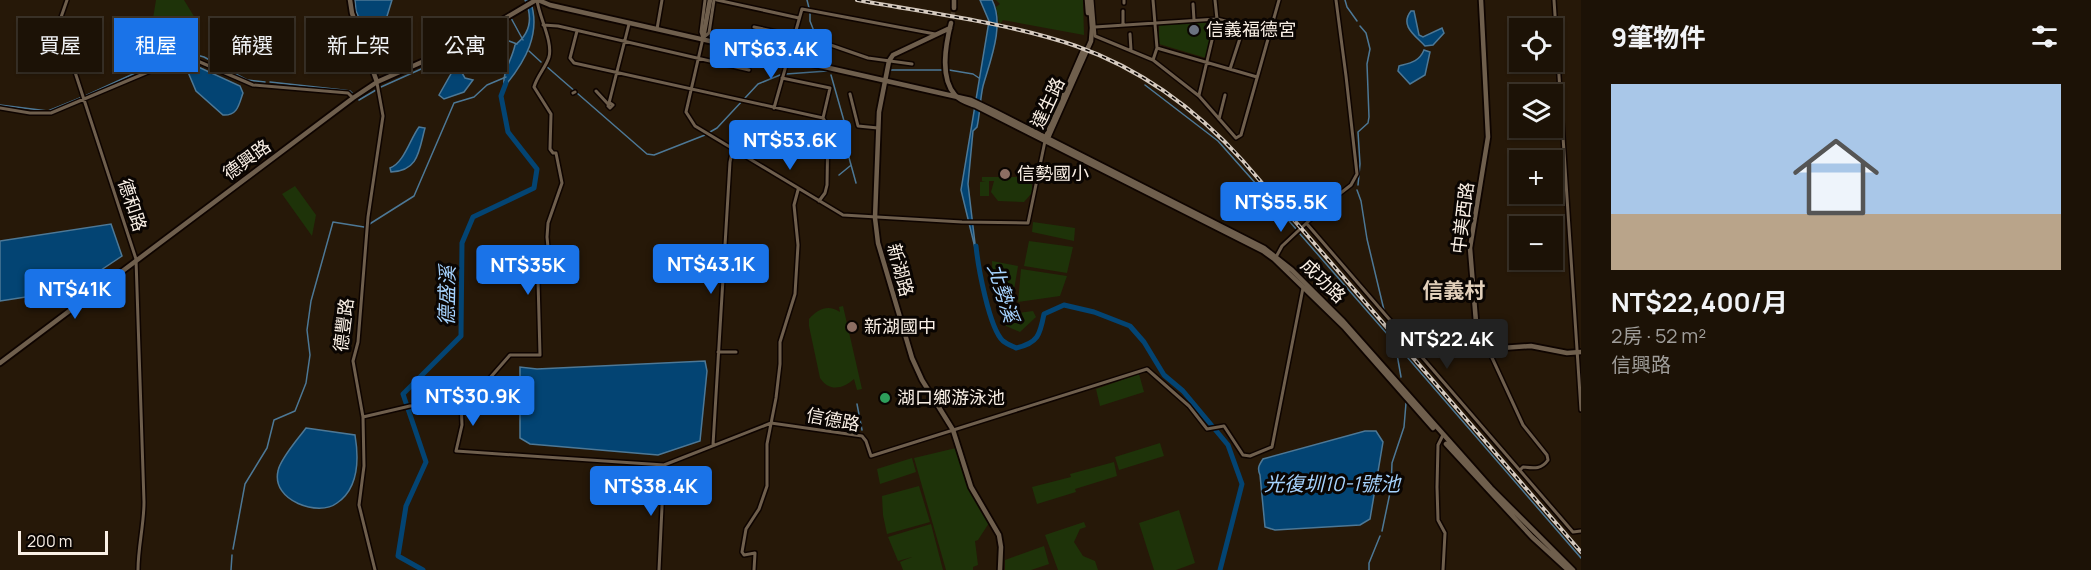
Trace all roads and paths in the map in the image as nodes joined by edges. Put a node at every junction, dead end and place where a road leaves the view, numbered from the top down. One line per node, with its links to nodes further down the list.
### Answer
1 (67, 0): 58 (street, 德和路)
2 (350, 0): 50 (street)
3 (537, 0): 21 (street); 24 (street); 50 (street, 德興路)
4 (662, 0): 28 (street)
5 (705, 0): 34 (street)
6 (714, 0): 18 (street); 34 (street)
7 (954, 0): 16 (street)
8 (1090, 0): 27 (street, 達生路); 64 (street, 達生路)
9 (1153, 0): 22 (street)
10 (1215, 0): 19 (street)
11 (1279, 0): 30 (street)
12 (1336, 0): 71 (street)
13 (1481, 0): 75 (street, 中美西路)
14 (1554, 0): 78 (street)
15 (1193, 4): 20 (street)
16 (954, 8)
17 (1123, 11): 23 (street)
18 (799, 18): 31 (street); 33 (street)
19 (1217, 19): 20 (street); 25 (street); 42 (street)
20 (1194, 20): 22 (street)
21 (629, 22): 28 (street); 35 (street)
22 (1155, 22): 23 (street); 36 (street)
23 (1123, 24): 27 (street)
24 (543, 26): 29 (street); 80 (street)
25 (1244, 26): 30 (street); 44 (street)
26 (754, 27): 33 (street)
27 (1095, 27): 37 (street, 達生路)
28 (657, 29): 34 (street)
29 (577, 31): 35 (street); 46 (street)
30 (1270, 32): 48 (street)
31 (935, 34): 41 (street); 55 (street)
32 (1130, 34): 37 (street)
33 (794, 36): 39 (street); 41 (street)
34 (703, 38): 38 (street); 39 (street)
35 (624, 42): 38 (street); 46 (street)
36 (1157, 48): 40 (street); 42 (street)
37 (1131, 50): 40 (street)
38 (698, 58): 45 (street); 51 (street)
39 (788, 58): 47 (street); 49 (street)
40 (1153, 60): 56 (street)
41 (889, 61): 43 (street); 49 (street, 新湖路)
42 (1208, 61): 44 (street); 56 (street)
43 (912, 64)
44 (1230, 69): 48 (street)
45 (749, 70)
46 (617, 72): 51 (street); 52 (street)
47 (782, 78): 60 (street); 61 (street)
48 (1257, 78): 62 (street)
49 (884, 80): 55 (street); 63 (street, 新湖路)
50 (377, 82): 57 (street, 德興路); 82 (street, 德豐路)
51 (691, 88): 60 (street); 65 (street)
52 (596, 91)
53 (850, 94): 63 (street)
54 (1225, 95): 62 (street)
55 (955, 96): 64 (street, 成功路)
56 (1199, 96): 62 (street)
57 (353, 98): 58 (street); 73 (street, 德興路)
58 (83, 100): 59 (street); 73 (street, 德和路)
59 (0, 108)
60 (774, 108): 61 (street)
61 (823, 118): 66 (street)
62 (1219, 119)
63 (878, 128): 70 (street, 新湖路)
64 (1046, 139): 70 (street); 72 (street, 成功路)
65 (733, 148): 68 (street); 76 (street)
66 (828, 151): 67 (street); 69 (street)
67 (844, 151)
68 (798, 190): 69 (street); 83 (street)
69 (818, 202): 70 (street)
70 (875, 218): 84 (street, 新湖路)
71 (1307, 224): 72 (street); 88 (street)
72 (1275, 258): 74 (street, 成功路)
73 (136, 259): 79 (street, 德興路); 90 (street, 德和路)
74 (1305, 285): 84 (street, 信德路); 85 (street, 成功路)
75 (1488, 349): 78 (street); 88 (street, 中美西路)
76 (718, 352): 77 (street); 86 (street)
77 (736, 352)
78 (1579, 352): 81 (street)
79 (0, 363)
80 (461, 401): 82 (street); 87 (street, 信德路)
81 (1581, 410)
82 (363, 417): 91 (street, 德豐路)
83 (771, 423): 84 (street, 信德路); 86 (street, 信德路); 93 (street)
84 (953, 430): 94 (street, 新湖路)
85 (1442, 436): 95 (street); 96 (street, 成功路); 97 (street, 成功路)
86 (713, 445): 87 (street, 信德路)
87 (664, 465): 92 (street)
88 (1520, 471): 89 (street)
89 (1581, 531)
90 (138, 570)
91 (375, 570)
92 (659, 570)
93 (754, 570)
94 (1000, 570)
95 (1443, 570)
96 (1568, 570)
97 (1573, 570)

